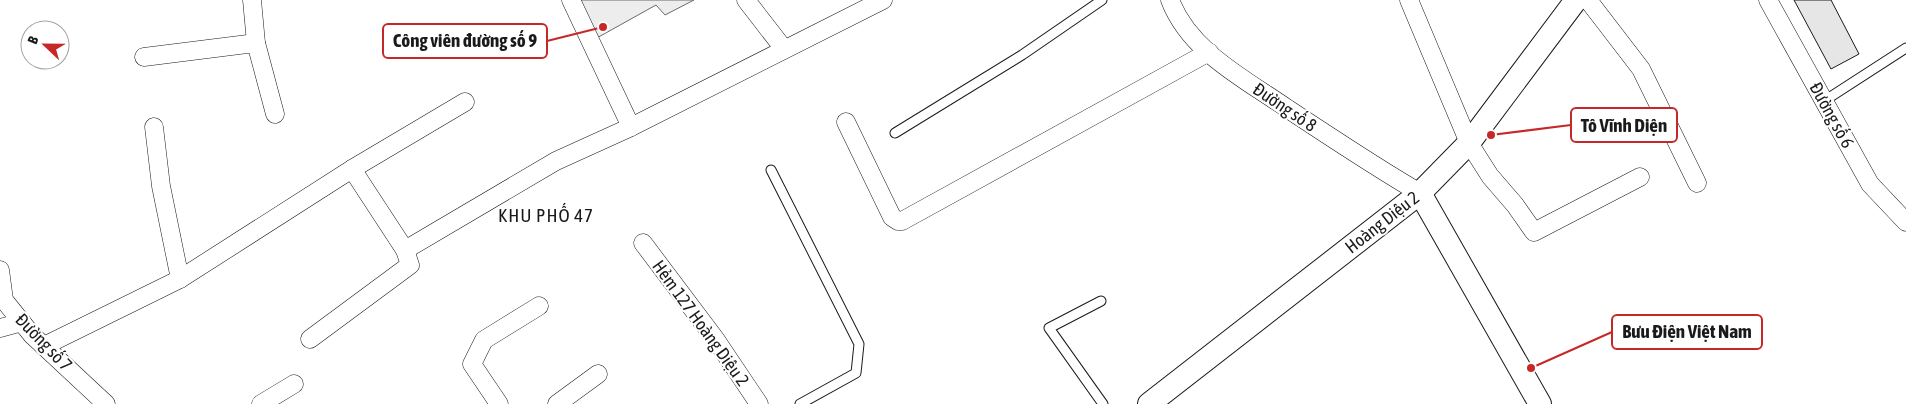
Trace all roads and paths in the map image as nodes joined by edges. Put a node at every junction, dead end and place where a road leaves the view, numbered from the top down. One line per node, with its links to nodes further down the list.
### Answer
1 (252, 0): 11 (street)
2 (571, 0): 21 (street)
3 (746, 0): 13 (street)
4 (883, 0): 13 (street)
5 (1102, 0): 22 (lane)
6 (1170, 0): 14 (street, Đường số 8)
7 (1408, 0): 23 (street)
8 (1576, 0): 23 (street, Hoàng Diệu 2)
9 (1588, 0): 27 (street)
10 (1768, 0): 16 (street, Đường số 6)
11 (256, 43): 15 (street); 18 (street)
12 (1906, 48): 16 (lane)
13 (784, 49): 21 (street)
14 (1208, 52): 19 (street); 28 (street, Đường số 8)
15 (144, 57)
16 (1824, 100): 29 (street, Đường số 6)
17 (465, 102): 24 (street)
18 (275, 114)
19 (846, 122)
20 (154, 127): 33 (street)
21 (630, 127): 31 (street)
22 (895, 133)
23 (1469, 143): 26 (street); 28 (street, Hoàng Diệu 2)
24 (352, 169): 31 (street); 33 (street)
25 (771, 170): 47 (lane)
26 (1640, 177)
27 (1697, 183)
28 (1420, 193): 49 (street, Hoàng Diệu 2); 50 (street)
29 (1906, 222)
30 (643, 243): 46 (street, Hẻm 127 Hoàng Diệu 2)
31 (405, 250): 38 (street)
32 (0, 270): 36 (street, Đường số 7)
33 (180, 278): 39 (street)
34 (1101, 301): 48 (lane)
35 (539, 306): 44 (street)
36 (22, 322): 37 (street); 39 (street, Đường số 7)
37 (0, 328)
38 (310, 339)
39 (44, 346): 42 (street, Đường số 7)
40 (598, 374): 45 (street)
41 (294, 384): 43 (street)
42 (106, 404)
43 (261, 404)
44 (499, 404)
45 (557, 404)
46 (759, 404)
47 (800, 404)
48 (1103, 404)
49 (1149, 404)
50 (1540, 404)

